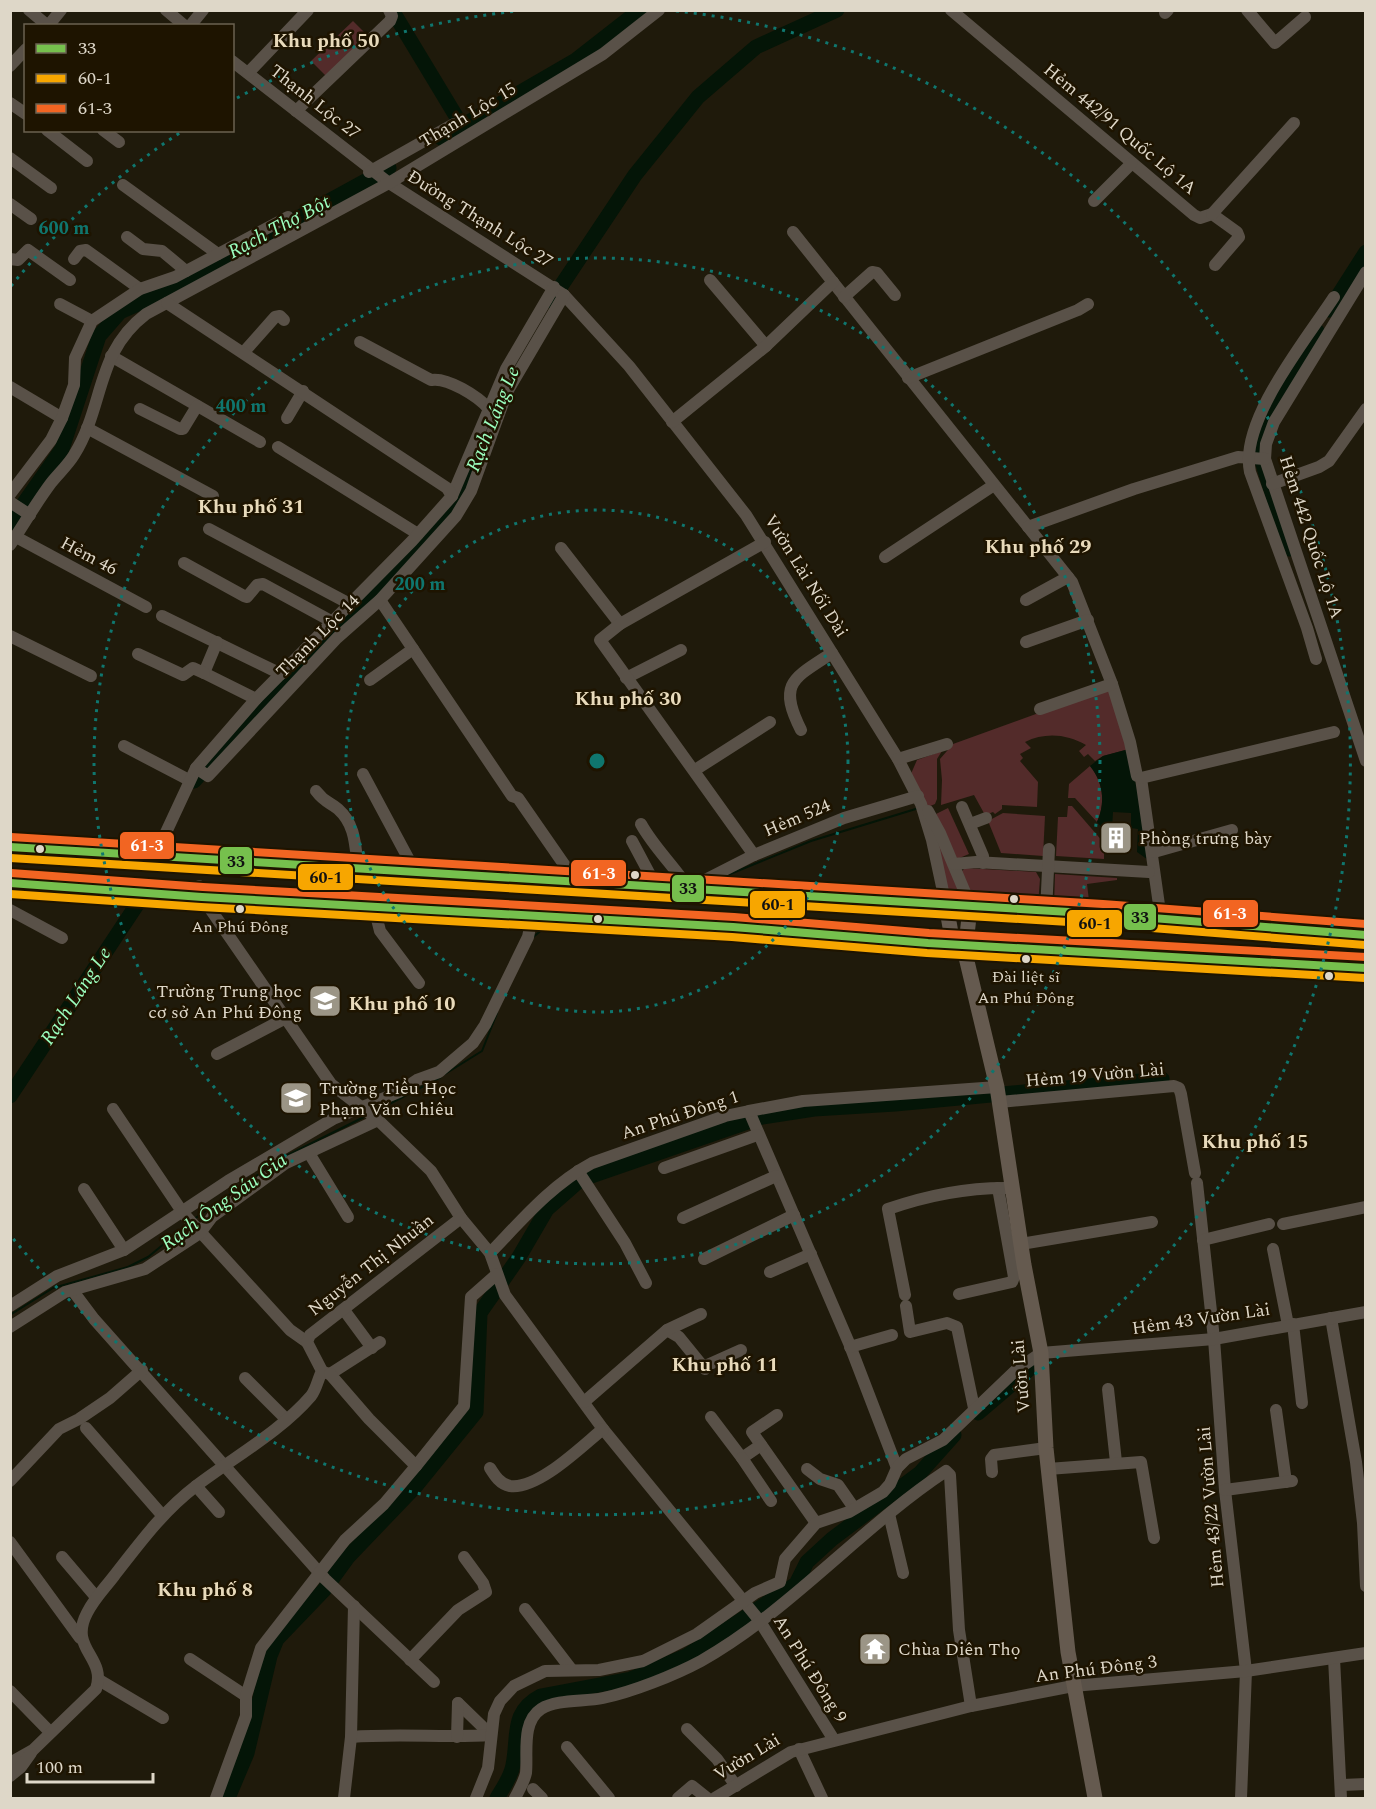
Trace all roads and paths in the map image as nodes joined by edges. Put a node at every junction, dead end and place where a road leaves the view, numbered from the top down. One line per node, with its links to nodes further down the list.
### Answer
1 (29, 10): 12 (street)
2 (61, 10): 13 (street)
3 (166, 10): 14 (street)
4 (203, 10): 15 (street)
5 (389, 10): 21 (street)
6 (659, 10): 10 (street, Thạnh Lộc 15)
7 (951, 10): 30 (street, Hẻm 442/91 Quốc Lộ 1A)
8 (1247, 10): 11 (street)
9 (306, 11): 19 (street)
10 (643, 16): 31 (street, Thạnh Lộc 15)
11 (1305, 17)
12 (46, 24)
13 (50, 24)
14 (183, 24)
15 (192, 24)
16 (24, 51): 18 (street)
17 (234, 63): 19 (street, Thạnh Lộc 27)
18 (10, 66)
19 (248, 73): 21 (street, Thạnh Lộc 27)
20 (10, 103): 22 (street)
21 (296, 111): 31 (street, Thạnh Lộc 27)
22 (24, 113)
23 (1294, 123): 36 (street)
24 (454, 124): 31 (street, Thạnh Lộc 15)
25 (50, 132): 29 (street)
26 (106, 132): 27 (street)
27 (119, 142)
28 (10, 158): 33 (street)
29 (87, 161)
30 (1132, 163): 34 (street); 36 (street, Hẻm 442/91 Quốc Lộ 1A)
31 (379, 175): 40 (street, Thạnh Lộc 15); 53 (street, Đường Thạnh Lộc 27)
32 (123, 185): 42 (street)
33 (51, 188)
34 (1094, 201)
35 (10, 204): 37 (street)
36 (1212, 214): 46 (street, Hẻm 442/91 Quốc Lộ 1A)
37 (31, 219)
38 (793, 232): 51 (street)
39 (127, 237): 47 (street)
40 (288, 237): 41 (street); 45 (street, Thạnh Lộc 15)
41 (234, 245): 42 (street); 45 (street)
42 (218, 254): 47 (street)
43 (10, 259): 49 (street)
44 (74, 259): 52 (street)
45 (244, 261): 57 (street, Thạnh Lộc 15)
46 (1215, 265)
47 (186, 271): 52 (street)
48 (1365, 272): 79 (street, Hẻm 442 Quốc Lộ 1A)
49 (70, 280)
50 (710, 280): 63 (street)
51 (833, 282): 55 (street); 63 (street)
52 (140, 289): 61 (street)
53 (558, 290): 70 (street, Thạnh Lộc 14); 75 (street, Vườn Lài Nối Dài); 92 (street, Thạnh Lộc 14)
54 (895, 295): 55 (street)
55 (844, 297): 66 (street)
56 (1334, 297): 79 (street)
57 (167, 303): 64 (street); 65 (street, Thạnh Lộc 15)
58 (60, 304): 61 (street)
59 (1088, 304): 66 (street)
60 (284, 320): 64 (street)
61 (92, 321): 73 (street)
62 (360, 342): 70 (street)
63 (766, 346): 75 (street)
64 (244, 352): 68 (street)
65 (111, 356): 69 (street); 76 (street, Thạnh Lộc 15)
66 (908, 378): 81 (street)
67 (10, 387): 73 (street)
68 (303, 391): 74 (street); 84 (street)
69 (197, 406): 72 (street); 77 (street)
70 (489, 409): 84 (street, Thạnh Lộc 14)
71 (1365, 409): 80 (street)
72 (140, 410)
73 (62, 418): 82 (street)
74 (287, 418)
75 (672, 422): 90 (street, Vườn Lài Nối Dài)
76 (87, 428): 83 (street); 85 (street, Thạnh Lộc 15)
77 (260, 442)
78 (278, 447): 88 (street)
79 (1258, 457): 80 (street, Hẻm 442 Quốc Lộ 1A); 86 (street); 111 (street)
80 (1272, 484): 126 (street, Hẻm 442 Quốc Lộ 1A)
81 (994, 485): 86 (street); 93 (street)
82 (11, 495): 85 (street)
83 (213, 496)
84 (452, 496): 88 (street, Thạnh Lộc 14)
85 (30, 515): 89 (street, Thạnh Lộc 15)
86 (1028, 527): 95 (street)
87 (209, 529): 98 (street)
88 (415, 537): 92 (street); 98 (street, Thạnh Lộc 14)
89 (13, 541): 99 (street, Hẻm 46)
90 (765, 542): 103 (street); 109 (street, Vườn Lài Nối Dài)
91 (561, 548): 103 (street)
92 (423, 553): 96 (street, Thạnh Lộc 14)
93 (885, 557)
94 (184, 563): 102 (street)
95 (1068, 577): 97 (street); 101 (street)
96 (380, 600): 107 (street); 127 (street, Thạnh Lộc 14)
97 (1026, 600)
98 (348, 603): 102 (street, Thạnh Lộc 14)
99 (146, 607)
100 (162, 616): 105 (street)
101 (1088, 620): 106 (street); 117 (street)
102 (331, 621): 113 (street, Thạnh Lộc 14)
103 (620, 624): 115 (street)
104 (10, 636): 114 (street)
105 (217, 642): 112 (street); 113 (street)
106 (1026, 642)
107 (413, 649): 116 (street); 154 (street)
108 (681, 650): 115 (street)
109 (832, 653): 121 (street); 125 (street, Vườn Lài Nối Dài)
110 (138, 654): 112 (street)
111 (1316, 659)
112 (204, 673): 118 (street)
113 (281, 674): 118 (street, Thạnh Lộc 14)
114 (91, 676)
115 (626, 678): 128 (street)
116 (370, 680)
117 (1112, 684): 119 (street); 130 (street)
118 (256, 699): 127 (street, Thạnh Lộc 14)
119 (1040, 710)
120 (770, 722): 128 (street)
121 (801, 730)
122 (1334, 732): 130 (street)
123 (947, 744): 125 (street)
124 (124, 746): 131 (street)
125 (898, 759): 133 (street, Vườn Lài Nối Dài)
126 (1365, 760)
127 (196, 768): 131 (street, Thạnh Lộc 14)
128 (695, 770): 144 (street)
129 (363, 774): 150 (street)
130 (1141, 778): 142 (street)
131 (189, 780): 145 (street, Thạnh Lộc 14)
132 (316, 791): 148 (street)
133 (919, 800): 144 (street, Hẻm 524); 147 (street, Vườn Lài); 163 (street, Vườn Lài Nối Dài)
134 (962, 807): 137 (street)
135 (986, 818): 137 (street)
136 (641, 824): 156 (street)
137 (970, 824): 146 (street)
138 (1232, 830): 142 (street)
139 (632, 841): 155 (street)
140 (10, 847): 145 (highway)
141 (1049, 849): 149 (street)
142 (1154, 852): 162 (street)
143 (10, 855): 154 (highway)
144 (754, 855): 156 (street, Hẻm 524)
145 (155, 856): 148 (highway)
146 (983, 863): 147 (street); 149 (street)
147 (954, 864): 163 (street, Vườn Lài)
148 (358, 868): 150 (highway)
149 (1048, 868): 151 (street); 161 (street)
150 (415, 871): 154 (highway)
151 (1149, 872)
152 (10, 875): 157 (highway)
153 (10, 882): 157 (highway)
154 (579, 886): 155 (highway); 163 (highway)
155 (656, 886): 156 (highway)
156 (690, 888): 163 (highway)
157 (200, 892): 158 (highway); 160 (highway); 170 (street, Nguyễn Thị Nhuần)
158 (374, 907): 160 (highway); 169 (street)
159 (10, 910): 165 (street)
160 (533, 911): 163 (highway); 174 (street)
161 (1046, 912): 162 (highway); 163 (highway)
162 (1161, 919): 164 (highway)
163 (961, 928): 166 (highway); 167 (highway); 168 (highway); 172 (main road, Vườn Lài)
164 (1365, 935)
165 (62, 938)
166 (1365, 943)
167 (1365, 958)
168 (1365, 968)
169 (419, 983)
170 (286, 1018): 171 (street); 174 (street, Nguyễn Thị Nhuần)
171 (217, 1054)
172 (998, 1094): 175 (street, An Phú Đông 1); 180 (street, Hẻm 19 Vườn Lài); 181 (main road, Vườn Lài)
173 (112, 1109): 184 (street)
174 (370, 1114): 176 (street); 184 (street); 187 (street, Nguyễn Thị Nhuần)
175 (753, 1124): 177 (street); 178 (street); 179 (street, An Phú Đông 1)
176 (309, 1153): 186 (street); 192 (street)
177 (664, 1168)
178 (776, 1176): 185 (street); 188 (street)
179 (583, 1177): 197 (street, An Phú Đông 1); 202 (street)
180 (1196, 1178): 193 (street, Hẻm 43/22 Vườn Lài)
181 (1005, 1188): 194 (main road, Vườn Lài); 204 (street); 225 (street)
182 (84, 1189): 196 (street)
183 (1365, 1208): 191 (street)
184 (184, 1214): 192 (street); 196 (street)
185 (794, 1215): 198 (street); 199 (street)
186 (348, 1217)
187 (461, 1218): 197 (street); 206 (street, Nguyễn Thị Nhuần)
188 (683, 1218)
189 (1152, 1222): 194 (street)
190 (1269, 1224): 193 (street)
191 (1283, 1224)
192 (199, 1231): 203 (street); 215 (street)
193 (1203, 1240): 214 (street, Hẻm 43/22 Vườn Lài)
194 (1021, 1244): 218 (main road, Vườn Lài)
195 (1273, 1249): 210 (street)
196 (124, 1250): 205 (street)
197 (490, 1253): 201 (street, An Phú Đông 9)
198 (811, 1254): 200 (street); 216 (street)
199 (704, 1259)
200 (770, 1272)
201 (500, 1280): 223 (street, An Phú Đông 9); 238 (street)
202 (646, 1283)
203 (73, 1291): 211 (street); 219 (street)
204 (959, 1294)
205 (10, 1306)
206 (344, 1310): 215 (street, Nguyễn Thị Nhuần); 220 (street)
207 (1365, 1312): 209 (street, Hẻm 43 Vườn Lài)
208 (701, 1314): 212 (street)
209 (1331, 1318): 210 (street, Hẻm 43 Vườn Lài); 235 (street)
210 (1291, 1324): 214 (street, Hẻm 43 Vườn Lài); 224 (street)
211 (10, 1328)
212 (667, 1330): 217 (street); 223 (street)
213 (892, 1335): 216 (street)
214 (1214, 1339): 218 (street, Hẻm 43 Vườn Lài); 246 (street, Hẻm 43/22 Vườn Lài)
215 (307, 1342): 220 (street, Nguyễn Thị Nhuần)
216 (850, 1347): 240 (street)
217 (741, 1350)
218 (1041, 1353): 225 (street); 233 (main road, Vườn Lài)
219 (142, 1370): 237 (street); 244 (street)
220 (326, 1373): 229 (street); 238 (street, Nguyễn Thị Nhuần)
221 (245, 1378): 229 (street)
222 (1108, 1389): 236 (street)
223 (584, 1402): 231 (street, An Phú Đông 9)
224 (1302, 1403)
225 (974, 1408): 240 (street)
226 (1276, 1410): 246 (street)
227 (777, 1414): 232 (street)
228 (711, 1417): 234 (street)
229 (286, 1419): 237 (street)
230 (86, 1428): 251 (street)
231 (603, 1429): 239 (street); 262 (street, An Phú Đông 9)
232 (761, 1445): 234 (street); 252 (street)
233 (1046, 1448): 242 (main road, Vườn Lài); 243 (street)
234 (742, 1458): 247 (street)
235 (1361, 1461): 253 (street)
236 (1116, 1462): 242 (street); 254 (street)
237 (225, 1466): 245 (street); 259 (street)
238 (416, 1466): 259 (street)
239 (490, 1468)
240 (897, 1468): 248 (street)
241 (807, 1469): 248 (street)
242 (1048, 1469): 275 (main road, Vườn Lài)
243 (992, 1472)
244 (10, 1481)
245 (196, 1486): 249 (street); 251 (street)
246 (1225, 1490): 272 (street, Hẻm 43/22 Vườn Lài)
247 (771, 1501)
248 (854, 1508): 252 (street)
249 (219, 1512)
250 (889, 1514): 258 (street); 265 (street); 278 (street)
251 (162, 1515): 261 (street)
252 (816, 1522): 262 (street)
253 (1364, 1523): 260 (street)
254 (1154, 1538)
255 (10, 1542): 266 (street)
256 (62, 1557): 261 (street)
257 (464, 1557): 270 (street)
258 (903, 1573)
259 (323, 1576): 263 (street); 277 (street)
260 (1365, 1586)
261 (96, 1597): 266 (street)
262 (746, 1602): 265 (street, An Phú Đông 9); 271 (street)
263 (354, 1606): 270 (street); 283 (street)
264 (525, 1609): 271 (street)
265 (758, 1618): 285 (street, An Phú Đông 9); 298 (street)
266 (80, 1638): 273 (street)
267 (1365, 1653): 268 (street, An Phú Đông 3)
268 (1334, 1658): 272 (street, An Phú Đông 3); 292 (street)
269 (190, 1659): 277 (street)
270 (411, 1660): 274 (street)
271 (571, 1669): 282 (street)
272 (1246, 1671): 275 (street, An Phú Đông 3); 306 (street, Hẻm 43/22 Vườn Lài)
273 (99, 1680): 279 (street); 281 (street)
274 (434, 1682)
275 (1073, 1686): 278 (street, An Phú Đông 3); 305 (main road, Vườn Lài)
276 (10, 1690): 281 (street)
277 (246, 1696): 295 (street)
278 (970, 1706): 285 (street, An Phú Đông 3)
279 (163, 1718)
280 (687, 1729): 293 (street)
281 (50, 1732): 288 (street)
282 (491, 1735): 284 (street); 284 (street); 297 (street)
283 (351, 1737): 284 (street); 296 (street)
284 (457, 1737)
285 (834, 1740): 287 (street, Vườn Lài)
286 (567, 1747): 300 (street)
287 (799, 1749): 293 (street, Vườn Lài); 304 (street)
288 (33, 1750): 289 (street); 290 (street)
289 (10, 1763)
290 (10, 1776)
291 (1365, 1784): 292 (street)
292 (1342, 1785): 307 (street)
293 (736, 1786): 303 (street, Vườn Lài)
294 (533, 1789): 299 (street)
295 (216, 1798)
296 (344, 1798)
297 (476, 1798)
298 (516, 1798)
299 (542, 1798)
300 (609, 1798)
301 (678, 1798): 302 (street, Vườn Lài)
302 (706, 1798)
303 (715, 1798)
304 (822, 1798)
305 (1095, 1798)
306 (1241, 1798)
307 (1341, 1798)

